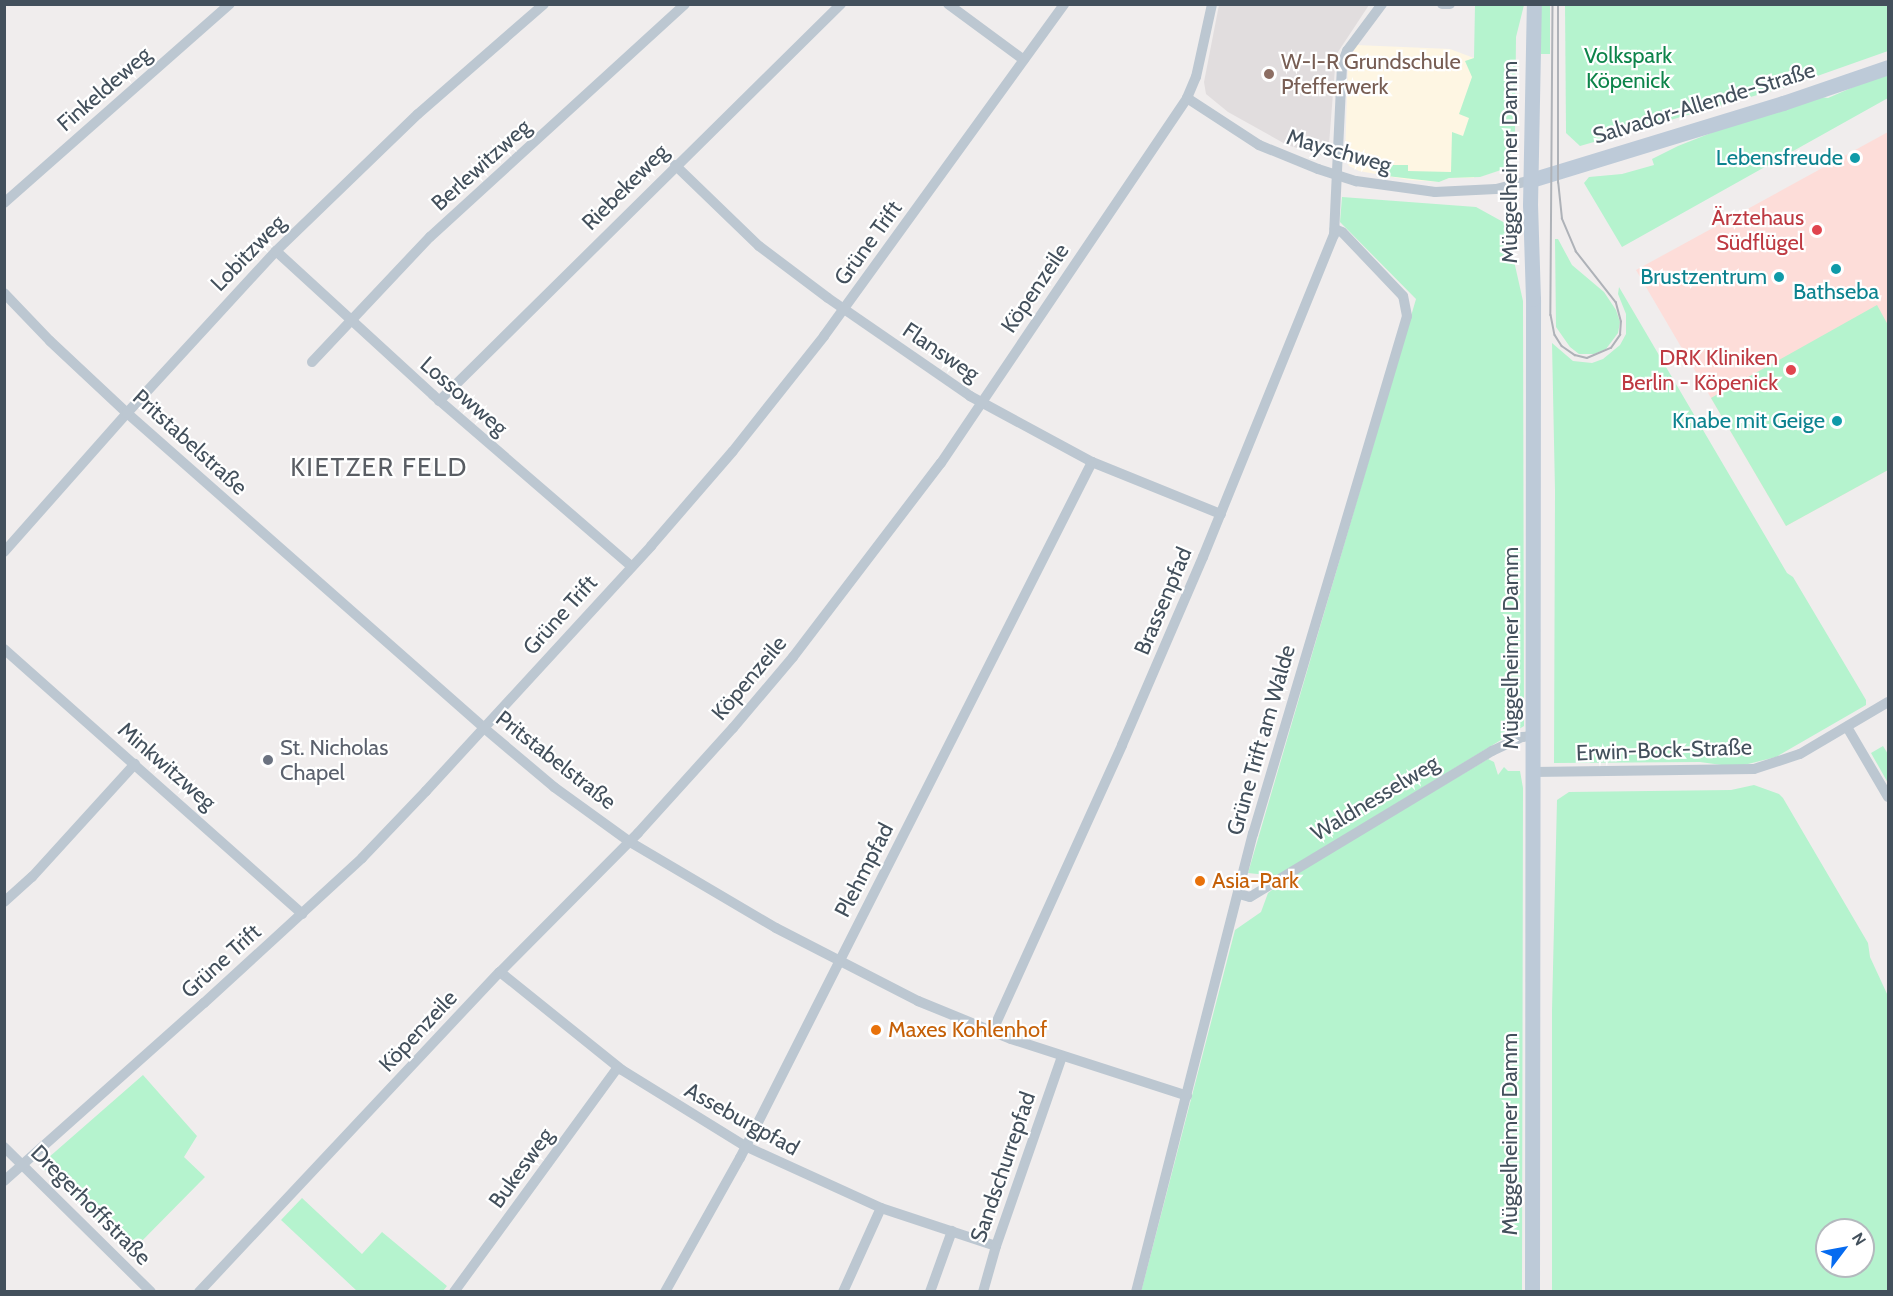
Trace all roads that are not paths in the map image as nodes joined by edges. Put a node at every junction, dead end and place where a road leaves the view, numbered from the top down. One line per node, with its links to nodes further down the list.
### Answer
1 (230, 4): 18 (street, Finkeldeweg)
2 (544, 4): 20 (street, Lobitzweg)
3 (685, 4): 23 (street, Berlewitzweg)
4 (841, 4): 15 (street, Riebekeweg)
5 (948, 4): 12 (street)
6 (1064, 4): 12 (street, Grüne Trift)
7 (1212, 4): 14 (street, Köpenzeile)
8 (1382, 4): 16 (street)
9 (1442, 4): 10 (street)
10 (1450, 4)
11 (1534, 4): 17 (main road, Müggelheimer Damm)
12 (1024, 60): 22 (street, Grüne Trift)
13 (1888, 67): 17 (main road, Salvador-Allende-Straße)
14 (1187, 98): 16 (street, Mayschweg); 26 (street, Köpenzeile)
15 (675, 165): 22 (street, Flansweg); 25 (street, Riebekeweg)
16 (1336, 175): 17 (street, Mayschweg); 19 (street, Brassenpfad)
17 (1531, 180): 36 (main road, Müggelheimer Damm)
18 (4, 203)
19 (1335, 229): 29 (street, Brassenpfad); 41 (street, Grüne Trift am Walde)
20 (276, 251): 23 (street, Lossowweg); 27 (street, Lobitzweg)
21 (4, 293): 27 (street, Pritstabelstraße)
22 (844, 309): 26 (street, Flansweg); 31 (street, Grüne Trift)
23 (350, 321): 24 (street, Berlewitzweg); 25 (street, Lossowweg)
24 (312, 362)
25 (439, 401): 31 (street, Lossowweg)
26 (982, 402): 28 (street, Flansweg); 40 (street, Köpenzeile)
27 (127, 413): 30 (street, Lobitzweg); 35 (street, Pritstabelstraße)
28 (1092, 462): 29 (street, Flansweg); 44 (street, Plehmpfad)
29 (1221, 514): 46 (street, Brassenpfad)
30 (4, 552)
31 (631, 567): 35 (street, Grüne Trift)
32 (4, 649): 37 (street, Minkwitzweg)
33 (1888, 702): 34 (street, Erwin-Bock-Straße)
34 (1847, 727): 38 (street, Erwin-Bock-Straße); 39 (street)
35 (484, 728): 40 (street, Pritstabelstraße); 43 (street, Grüne Trift)
36 (1533, 736): 38 (main road, Müggelheimer Damm); 41 (street, Waldnesselweg)
37 (135, 764): 42 (street); 43 (street, Minkwitzweg)
38 (1533, 772): 65 (main road, Müggelheimer Damm)
39 (1888, 797)
40 (630, 842): 44 (street, Pritstabelstraße); 45 (street, Köpenzeile)
41 (1239, 894): 49 (street, Grüne Trift am Walde)
42 (4, 902)
43 (302, 914): 52 (street, Grüne Trift)
44 (839, 963): 46 (street, Pritstabelstraße); 50 (street, Plehmpfad)
45 (500, 972): 48 (street, Asseburgpfad); 58 (street, Köpenzeile)
46 (992, 1032): 47 (street, Pritstabelstraße)
47 (1062, 1056): 49 (street, Pritstabelstraße); 56 (street, Sandschurrepfad)
48 (618, 1068): 50 (street, Asseburgpfad); 59 (street, Bukesweg)
49 (1187, 1096): 64 (street, Grüne Trift am Walde)
50 (745, 1146): 54 (street, Asseburgpfad); 60 (street, Plehmpfad)
51 (4, 1147): 52 (street, Dregerhoffstraße)
52 (22, 1165): 53 (street, Grüne Trift); 57 (street, Dregerhoffstraße)
53 (4, 1180)
54 (881, 1208): 55 (street, Asseburgpfad); 61 (street)
55 (952, 1231): 56 (street, Asseburgpfad); 62 (street)
56 (996, 1246): 63 (street, Sandschurrepfad)
57 (151, 1292)
58 (199, 1292)
59 (454, 1292)
60 (665, 1292)
61 (843, 1292)
62 (930, 1292)
63 (983, 1292)
64 (1136, 1292)
65 (1532, 1292)

